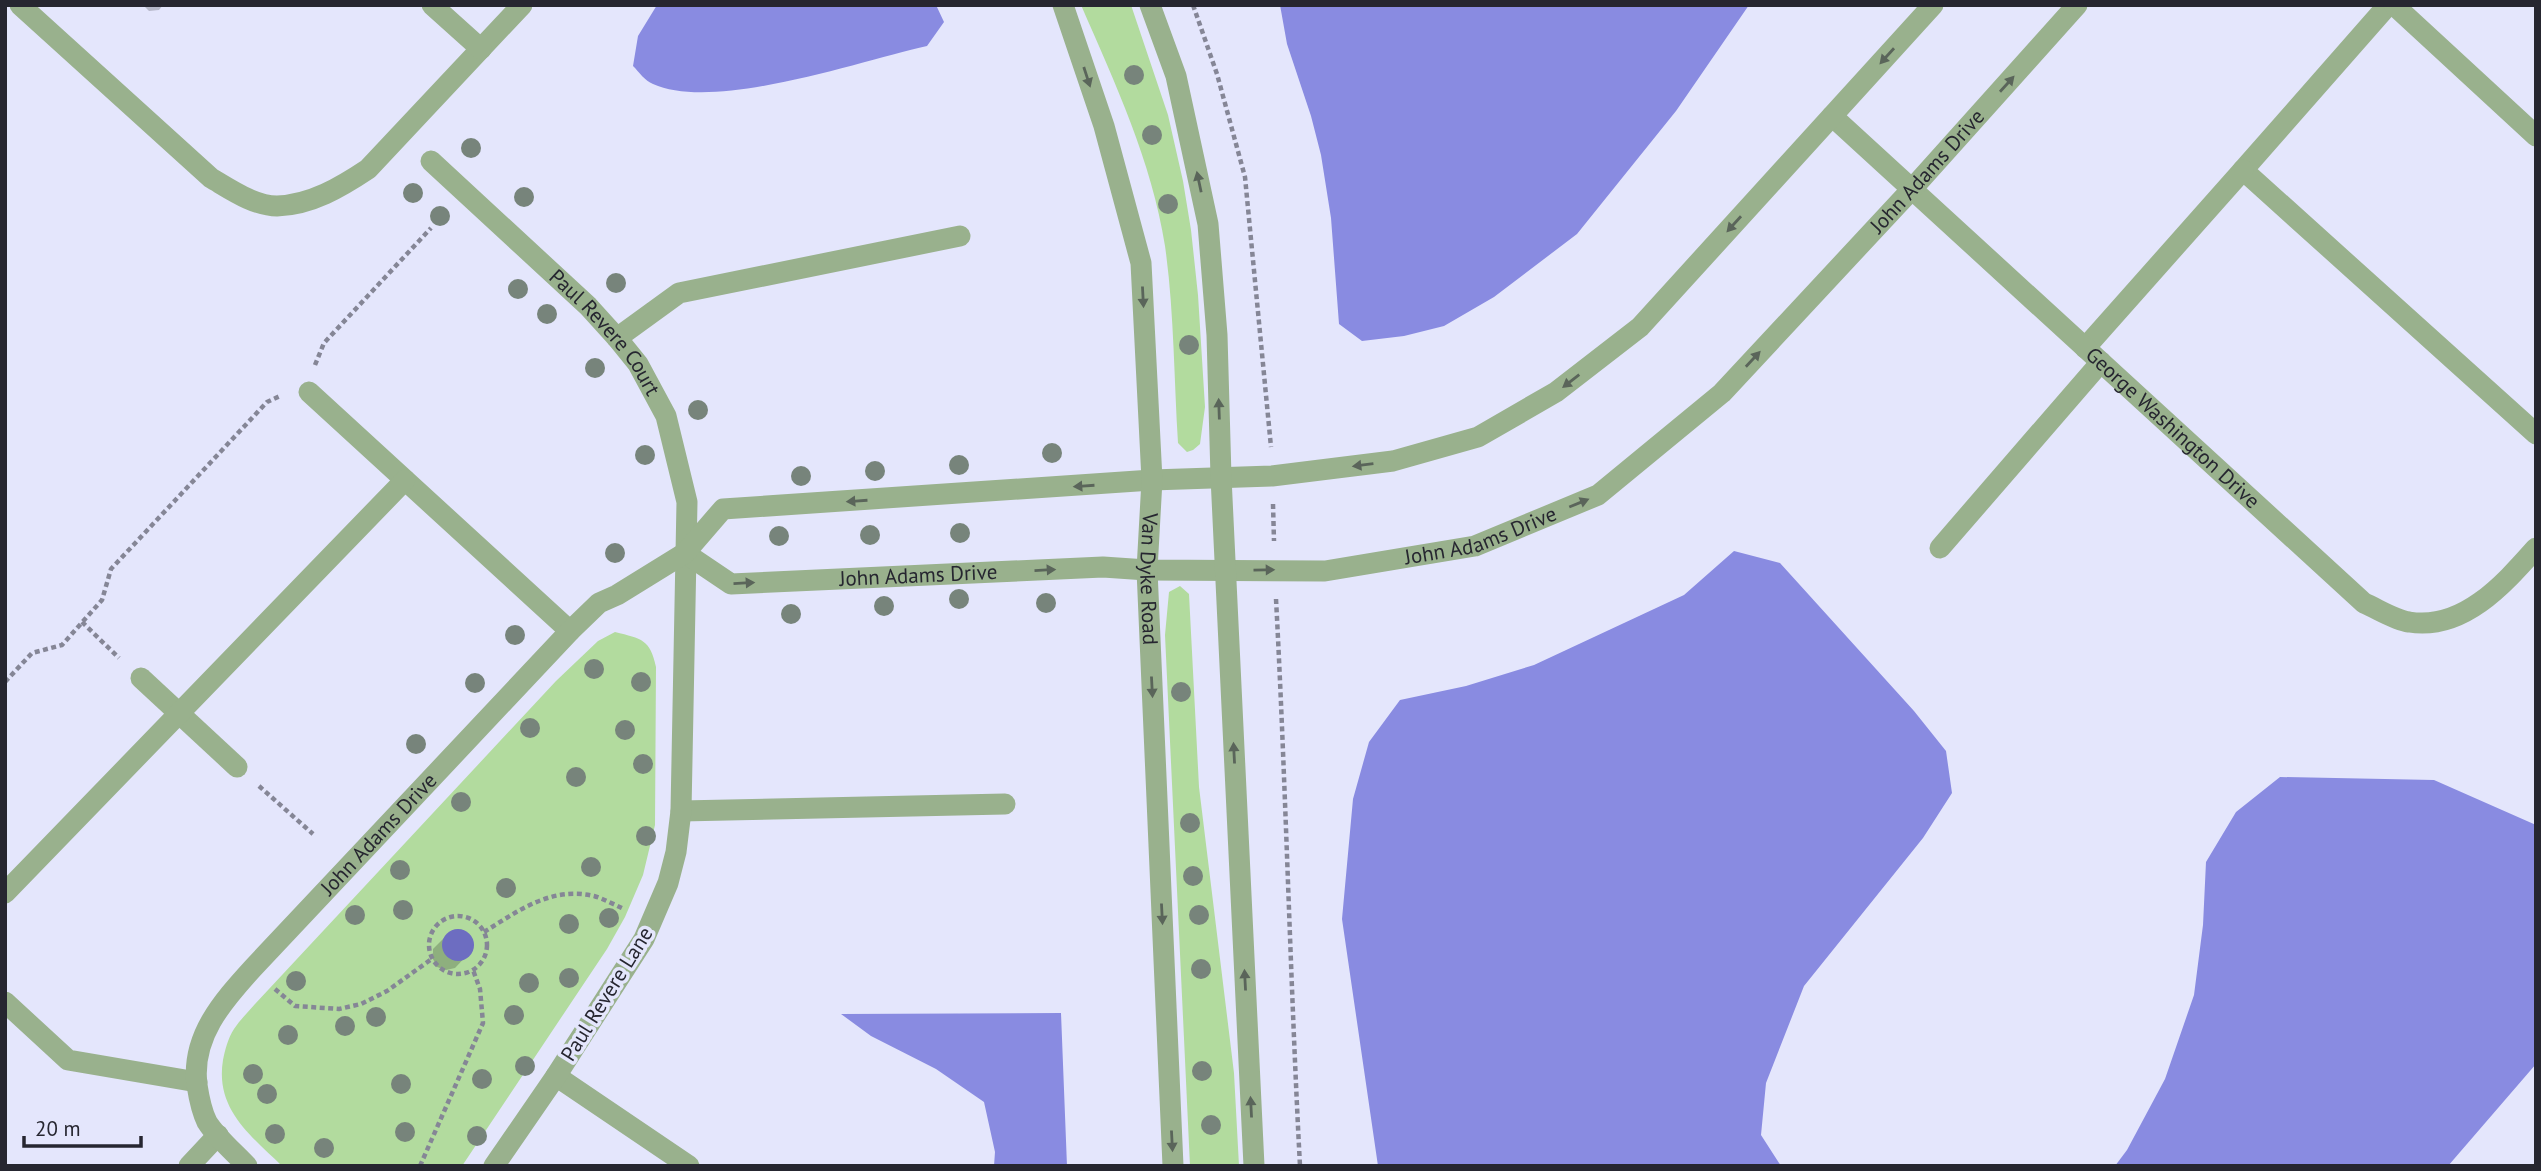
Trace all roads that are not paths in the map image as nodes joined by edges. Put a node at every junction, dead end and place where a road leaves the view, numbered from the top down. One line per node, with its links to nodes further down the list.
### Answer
1 (20, 5): 10 (street)
2 (432, 5): 10 (street)
3 (522, 5): 10 (street)
4 (1063, 5): 23 (street, Van Dyke Road, one-way to 23)
5 (1150, 5): 21 (street, one-way to 5)
6 (1933, 5): 11 (street, John Adams Drive, one-way to 11)
7 (2077, 5): 15 (street, John Adams Drive, one-way to 7)
8 (2388, 5): 14 (street)
9 (2394, 5): 12 (street)
10 (481, 49)
11 (1832, 116): 15 (street, George Washington Drive); 21 (street, John Adams Drive, one-way to 21)
12 (2536, 136)
13 (431, 162): 17 (street, Paul Revere Court)
14 (2243, 170): 18 (street); 20 (street)
15 (1912, 189): 18 (street, George Washington Drive); 28 (street, John Adams Drive, one-way to 15)
16 (960, 236): 17 (street)
17 (617, 338): 26 (street, Paul Revere Court)
18 (2093, 355): 24 (street); 25 (street, George Washington Drive)
19 (303, 386): 22 (street)
20 (2536, 433)
21 (1221, 477): 23 (street, John Adams Drive); 28 (street)
22 (405, 480): 29 (street); 31 (street)
23 (1152, 480): 26 (street, John Adams Drive, one-way to 26); 27 (street, Van Dyke Road)
24 (1940, 548)
25 (2536, 548)
26 (685, 553): 27 (street, John Adams Drive, one-way to 27); 29 (street, John Adams Drive); 34 (street, Paul Revere Lane)
27 (1147, 570): 28 (street, John Adams Drive); 44 (street, Van Dyke Road, one-way to 44)
28 (1225, 570): 45 (street, one-way to 28)
29 (570, 631): 38 (street, John Adams Drive)
30 (141, 678): 31 (street)
31 (179, 713): 32 (street); 35 (street)
32 (237, 766)
33 (1006, 804): 34 (street)
34 (681, 811): 37 (street, Paul Revere Lane)
35 (5, 893)
36 (5, 1002): 38 (street)
37 (556, 1076): 42 (street, Paul Revere Lane); 43 (street)
38 (197, 1082): 39 (street, John Adams Drive)
39 (218, 1135): 40 (street); 41 (street, John Adams Drive)
40 (189, 1166)
41 (247, 1166)
42 (494, 1166)
43 (689, 1166)
44 (1173, 1166)
45 (1254, 1166)

